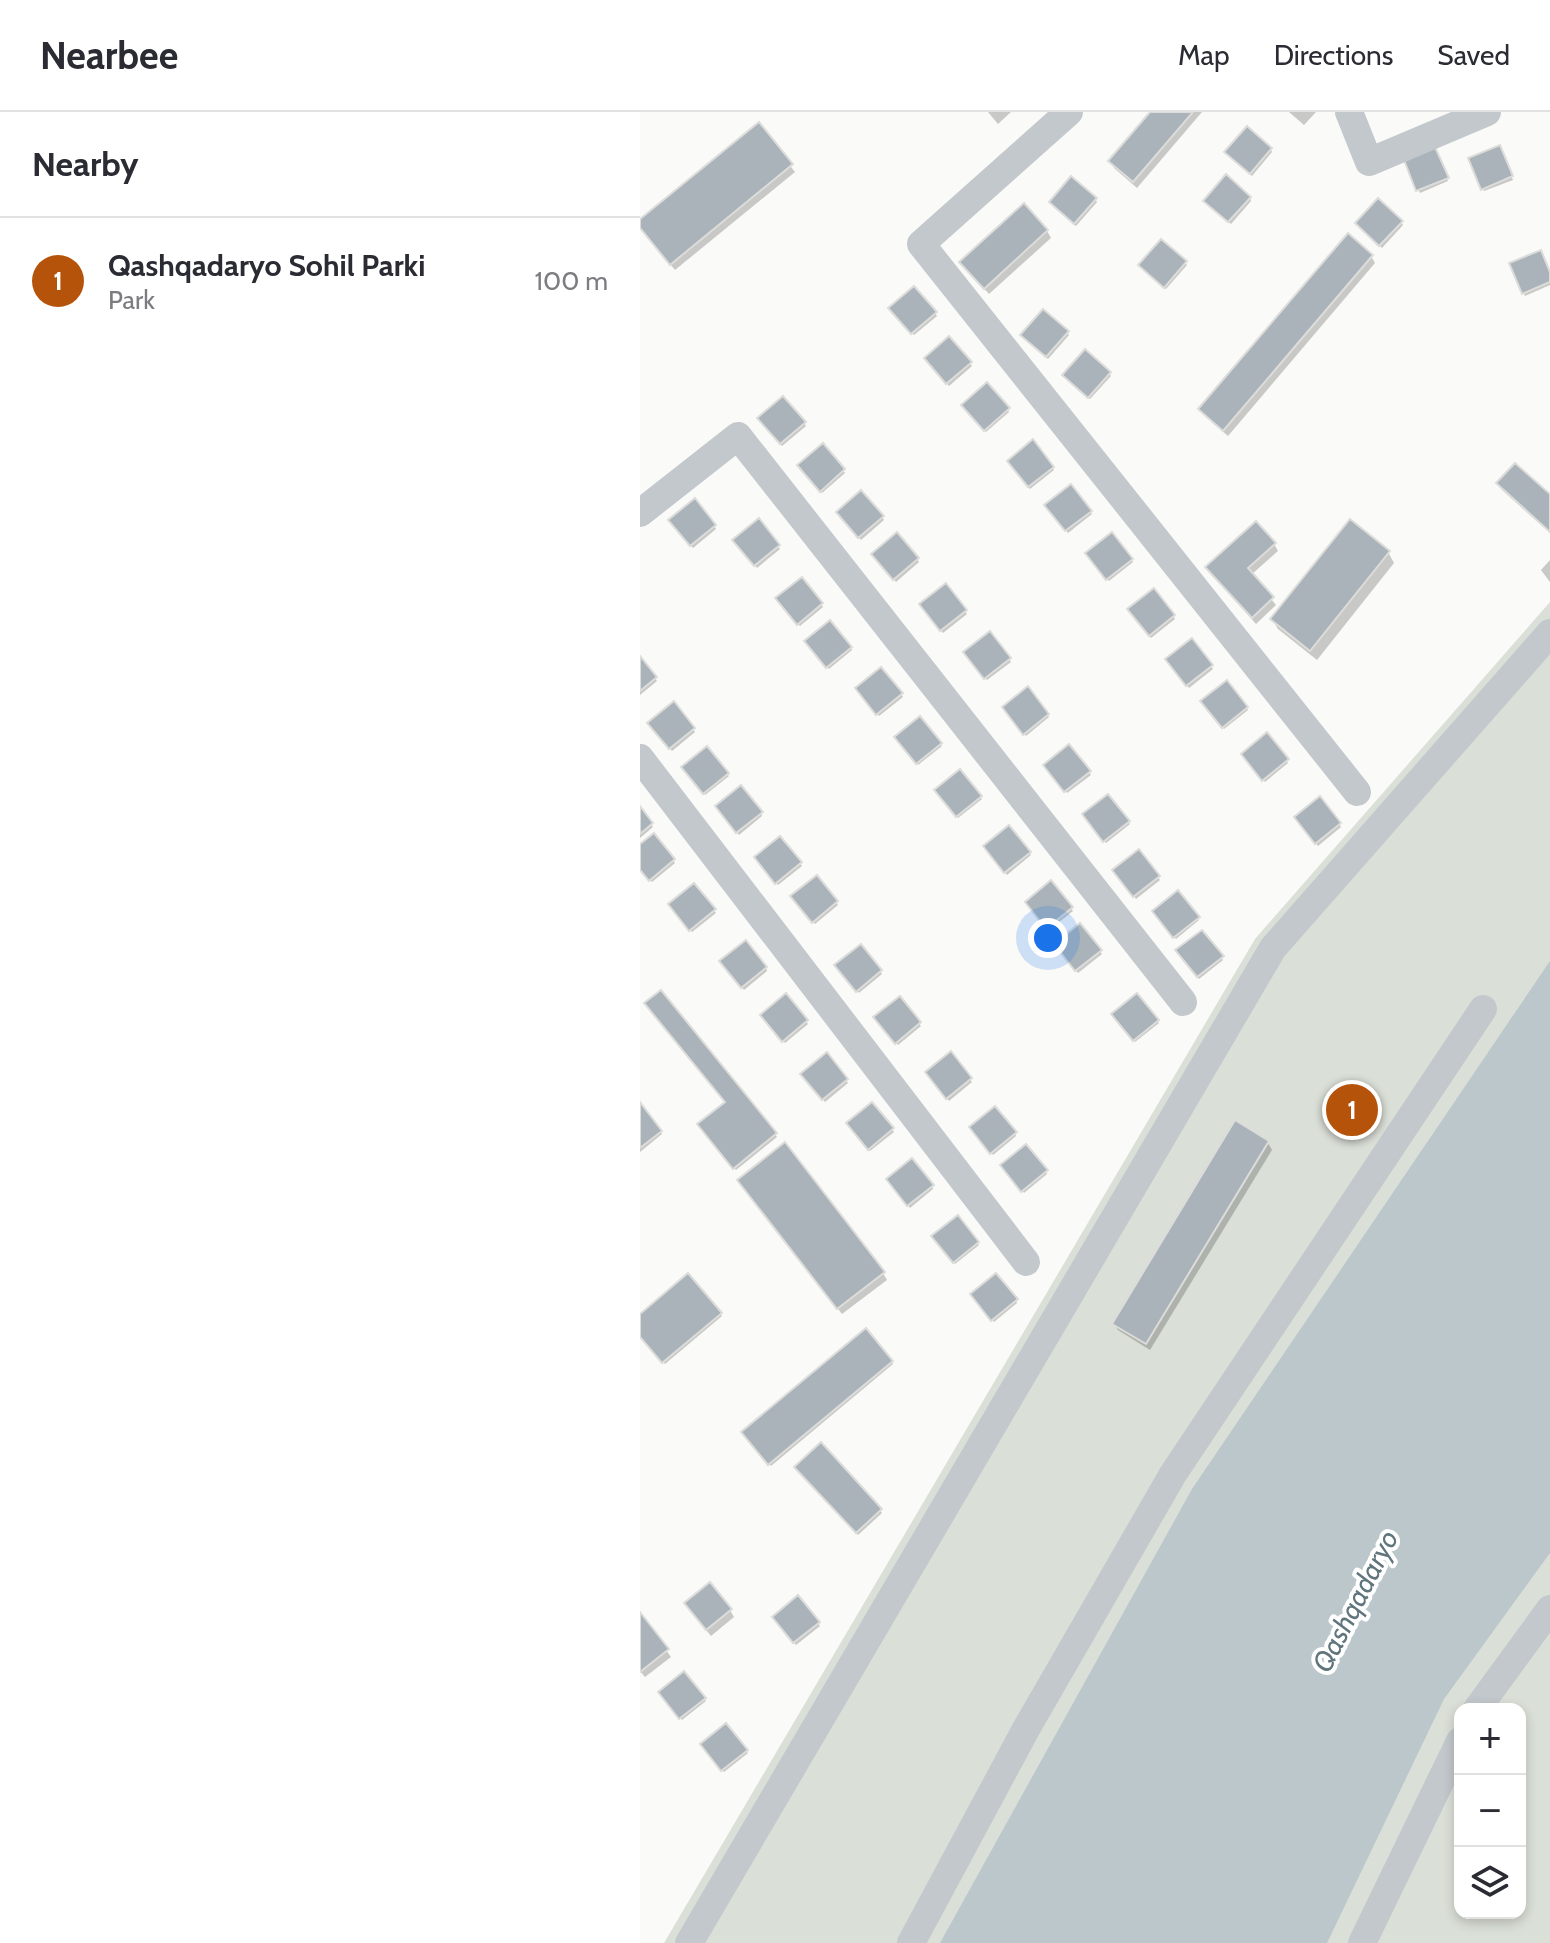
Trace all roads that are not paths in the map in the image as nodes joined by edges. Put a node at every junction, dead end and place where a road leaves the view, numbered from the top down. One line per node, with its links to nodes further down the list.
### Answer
1 (1069, 112): 7 (street)
2 (1349, 112): 3 (street)
3 (1487, 112)
4 (640, 513): 8 (street)
5 (1550, 633): 14 (street)
6 (640, 758): 10 (street)
7 (1357, 792)
8 (1183, 1002)
9 (1483, 1009): 15 (street)
10 (1026, 1262)
11 (1550, 1609): 12 (street)
12 (1481, 1703)
13 (1454, 1753): 16 (street)
14 (689, 1943)
15 (911, 1943)
16 (1362, 1943)

